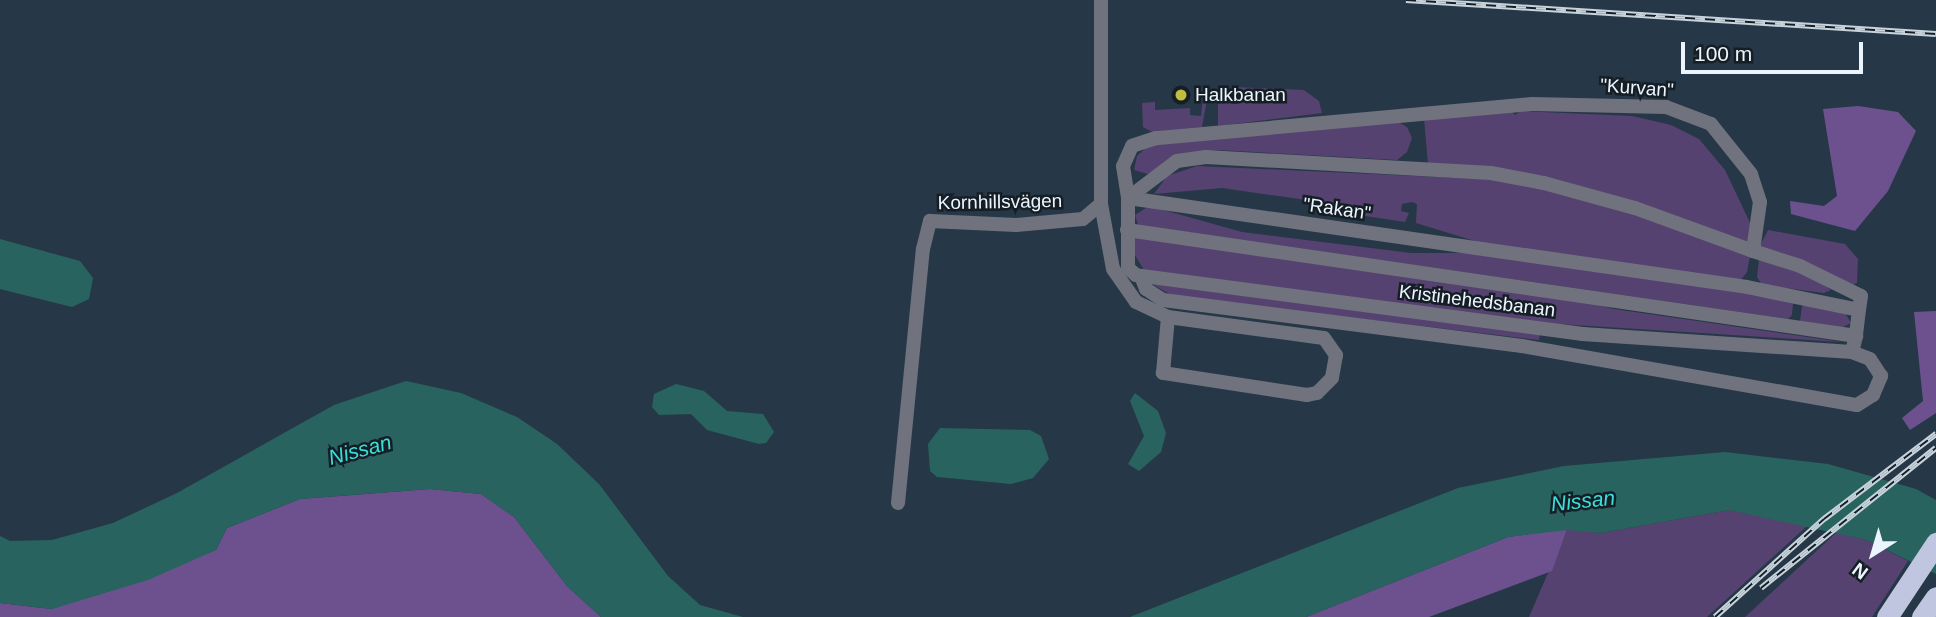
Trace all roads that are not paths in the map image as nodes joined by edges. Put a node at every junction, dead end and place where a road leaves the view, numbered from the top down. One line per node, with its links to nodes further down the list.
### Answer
1 (1101, 0): 3 (street)
2 (1128, 198): 4 (street); 5 (street); 5 (street, "Kurvan"); 8 (street, "Rakan")
3 (1101, 204): 7 (street); 12 (street, Kornhillsvägen)
4 (1127, 230): 6 (street); 10 (street)
5 (1753, 251): 8 (street)
6 (1137, 274): 7 (street); 11 (street, Kristinehedsbanan); 11 (street)
7 (1117, 275): 9 (street)
8 (1859, 310): 10 (street)
9 (1168, 317): 9 (street)
10 (1856, 335): 11 (street)
11 (1852, 352)
12 (898, 503)
13 (1936, 542): 14 (highway)
14 (1887, 617)

